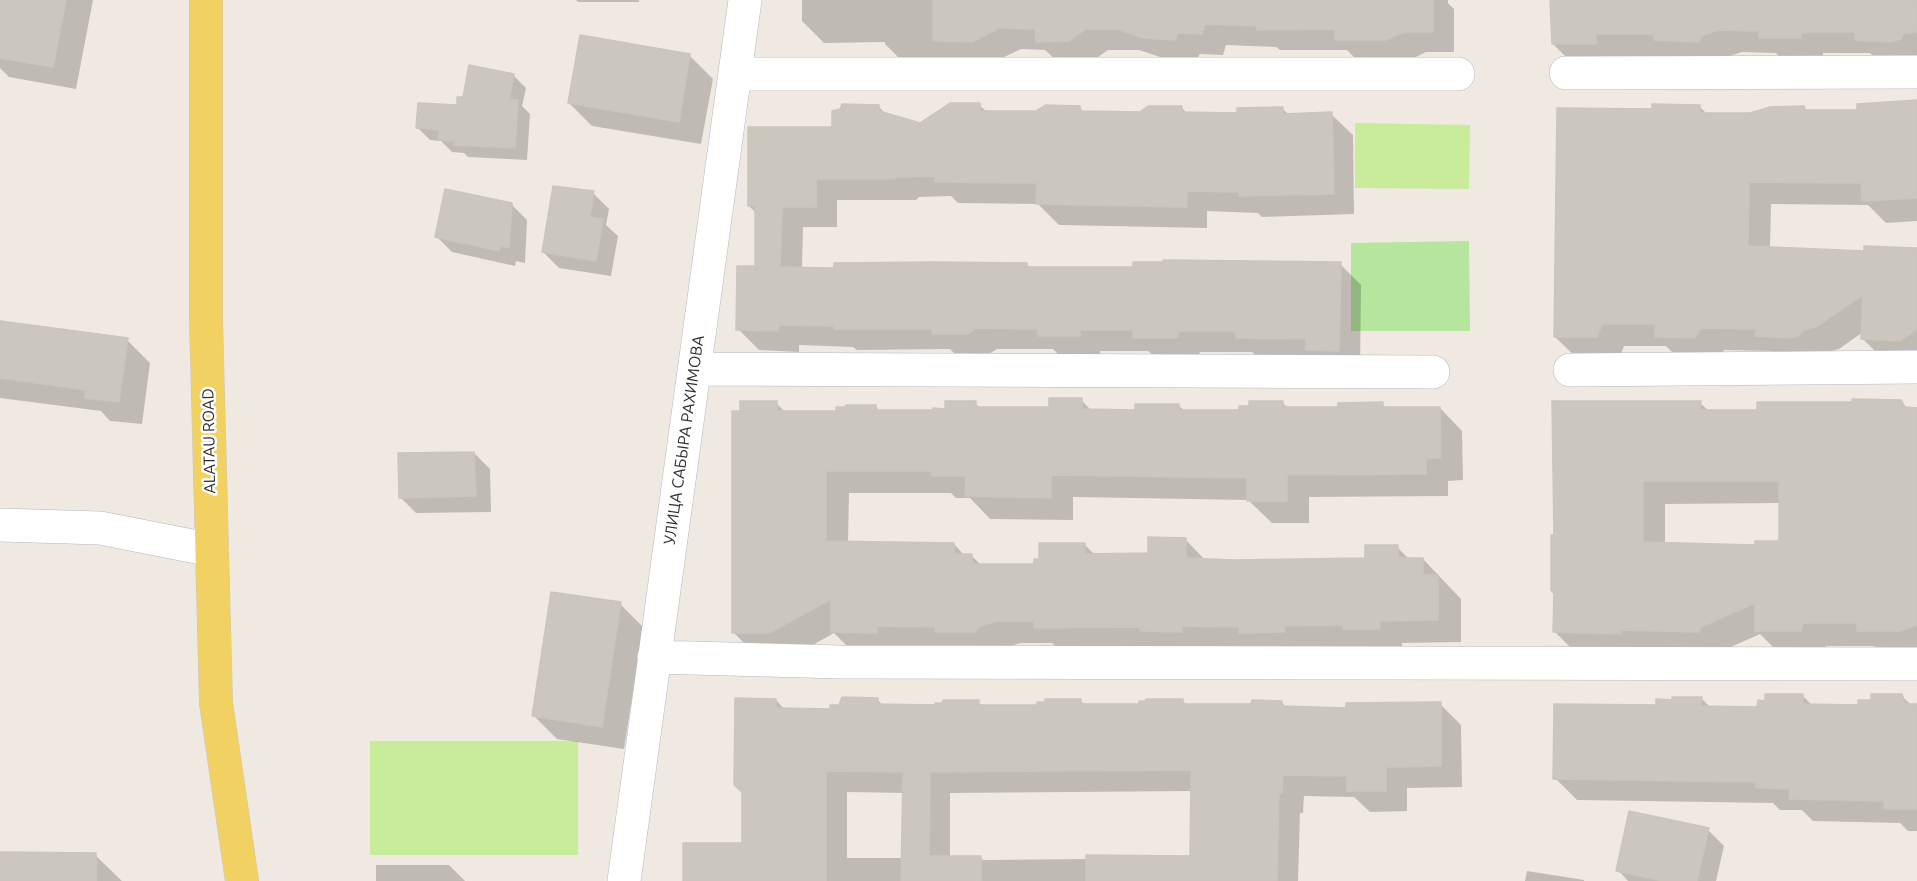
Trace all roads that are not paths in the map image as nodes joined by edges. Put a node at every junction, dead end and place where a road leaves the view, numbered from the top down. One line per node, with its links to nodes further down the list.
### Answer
1 (206, 0): 12 (main road, ALATAU ROAD)
2 (745, 0): 5 (street, УЛИЦА САБЫРА РАХИМОВА)
3 (1917, 72): 4 (street)
4 (1566, 73)
5 (735, 74): 6 (street); 8 (street, УЛИЦА САБЫРА РАХИМОВА)
6 (1458, 74)
7 (1917, 367): 9 (street)
8 (694, 369): 10 (street); 13 (street, УЛИЦА САБЫРА РАХИМОВА)
9 (1570, 370)
10 (1433, 372)
11 (0, 525): 12 (street)
12 (212, 550): 15 (main road, ALATAU ROAD)
13 (654, 657): 14 (street); 16 (street, УЛИЦА САБЫРА РАХИМОВА)
14 (1917, 664)
15 (242, 881)
16 (624, 881)

